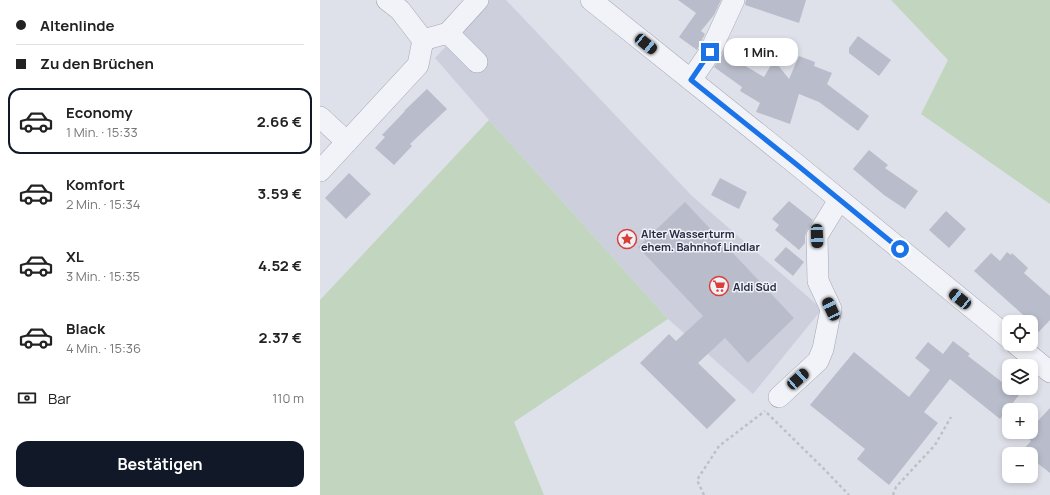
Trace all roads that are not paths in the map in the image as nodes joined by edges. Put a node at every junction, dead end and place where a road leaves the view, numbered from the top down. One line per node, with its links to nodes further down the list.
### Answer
1 (387, 0): 6 (street)
2 (478, 0): 5 (street)
3 (591, 0): 8 (street)
4 (734, 0): 8 (street)
5 (448, 34): 6 (street); 7 (street)
6 (423, 40): 10 (street)
7 (477, 62)
8 (691, 80): 12 (street)
9 (320, 117): 10 (street)
10 (347, 142): 11 (street)
11 (320, 171)
12 (839, 200): 13 (street); 16 (street)
13 (1002, 332)
14 (1024, 351): 15 (street)
15 (1050, 372)
16 (772, 404)

